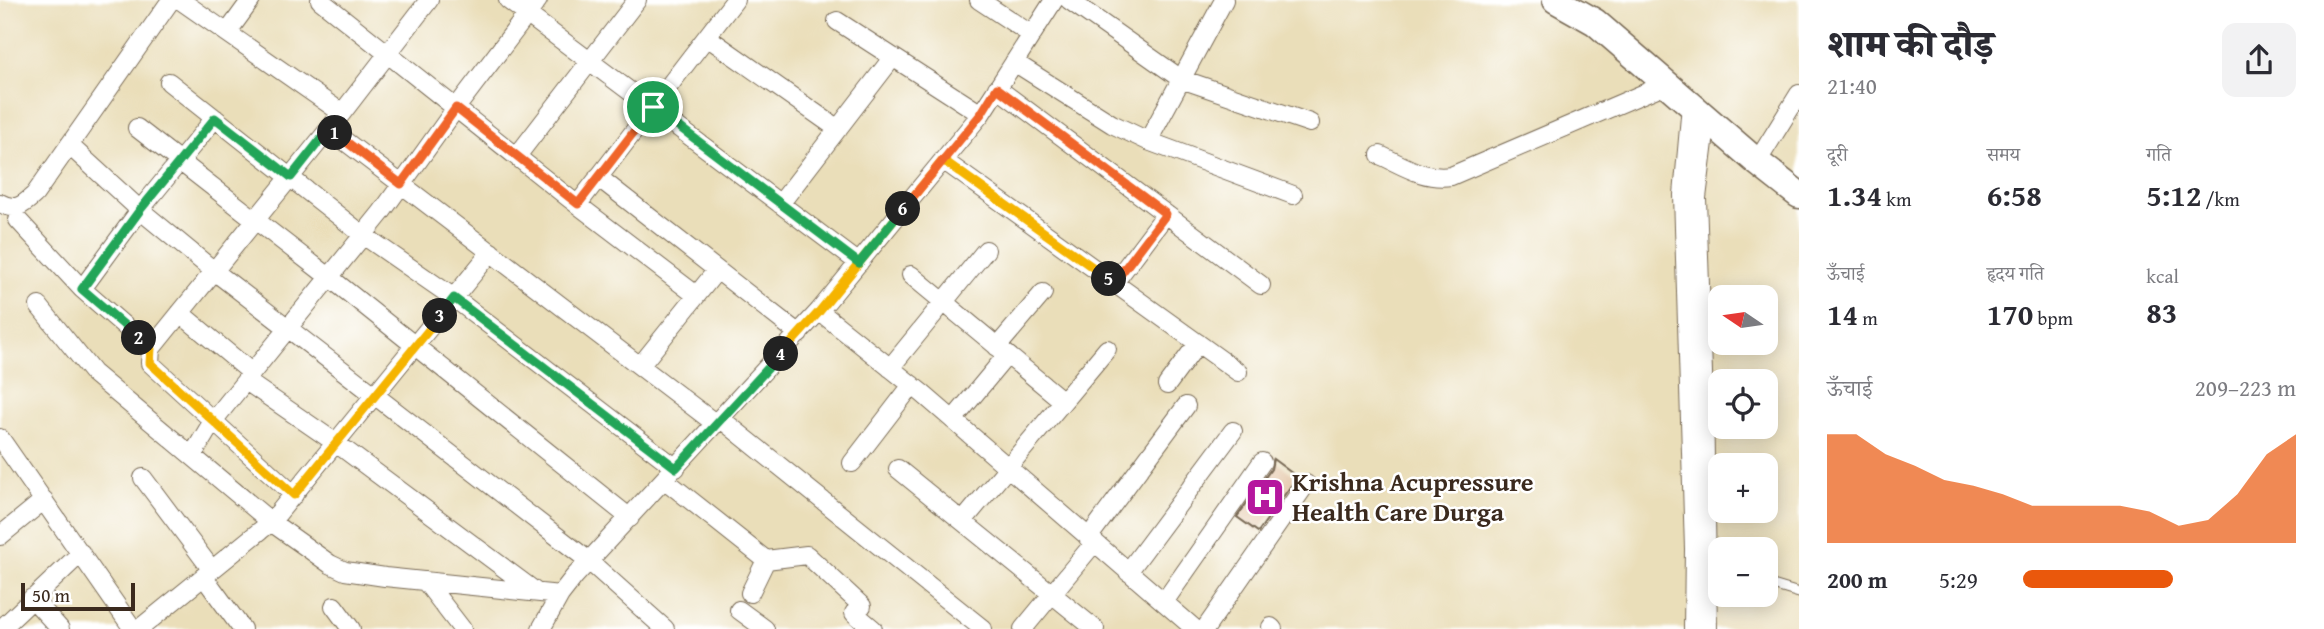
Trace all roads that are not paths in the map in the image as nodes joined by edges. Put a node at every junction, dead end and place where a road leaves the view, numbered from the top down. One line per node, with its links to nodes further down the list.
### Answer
1 (171, 0): 40 (street)
2 (180, 0): 17 (street)
3 (251, 0): 17 (street)
4 (429, 0): 20 (street)
5 (508, 0): 14 (street)
6 (637, 0): 22 (street)
7 (735, 0): 19 (street)
8 (979, 0): 18 (street)
9 (1054, 0): 18 (street)
10 (1069, 0): 24 (street)
11 (1224, 0): 24 (street)
12 (1556, 0): 15 (main road)
13 (324, 1): 20 (street)
14 (533, 7): 22 (street); 30 (street)
15 (1588, 11): 26 (main road)
16 (837, 21): 21 (street)
17 (227, 33): 32 (street)
18 (1031, 35): 23 (street)
19 (707, 37): 29 (street); 38 (street)
20 (388, 54): 30 (street); 32 (street)
21 (893, 57): 33 (street); 38 (street)
22 (590, 60): 29 (street); 42 (street)
23 (1014, 62): 27 (street); 39 (street)
24 (1181, 79): 35 (street); 39 (street)
25 (169, 82): 34 (street)
26 (1666, 84): 31 (main road); 41 (street)
27 (997, 88): 33 (street); 55 (street)
28 (1799, 94): 45 (street)
29 (653, 107): 47 (street); 53 (street)
30 (456, 108): 42 (street); 48 (street)
31 (1699, 112): 45 (main road); 145 (street); 146 (street)
32 (342, 113): 37 (street)
33 (981, 114): 43 (street)
34 (215, 118): 44 (street); 46 (street)
35 (1310, 123)
36 (137, 128): 44 (street)
37 (329, 129): 46 (street); 48 (street)
38 (838, 129): 53 (street)
39 (1148, 141): 49 (street)
40 (68, 145): 51 (street); 54 (street)
41 (1380, 155)
42 (517, 156): 52 (street)
43 (943, 160): 61 (street); 66 (street)
44 (179, 161): 54 (street); 57 (street)
45 (1757, 162): 50 (main road)
46 (291, 177): 57 (street); 58 (street)
47 (598, 177): 52 (street); 62 (street)
48 (401, 184): 58 (street); 60 (street)
49 (1293, 195)
50 (1799, 195)
51 (0, 202)
52 (578, 204): 70 (street)
53 (780, 204): 61 (street)
54 (140, 210): 63 (street); 68 (street)
55 (1166, 214): 66 (street); 67 (street)
56 (18, 220): 68 (street)
57 (255, 221): 63 (street); 65 (street)
58 (363, 235): 65 (street); 71 (street)
59 (986, 250): 72 (street)
60 (491, 252): 71 (street); 83 (street)
61 (859, 263): 74 (street)
62 (717, 270): 70 (street); 77 (street)
63 (214, 271): 75 (street); 76 (street)
64 (911, 275): 72 (street)
65 (329, 277): 76 (street); 79 (street)
66 (1114, 283): 78 (street)
67 (1261, 285)
68 (82, 289): 80 (street)
69 (1042, 293): 82 (street)
70 (696, 295): 83 (street)
71 (454, 298): 79 (street); 103 (street)
72 (943, 302): 82 (street); 84 (street)
73 (39, 306): 98 (street)
74 (819, 312): 77 (street); 84 (street)
75 (180, 313): 80 (street); 86 (street)
76 (287, 328): 86 (street); 89 (street)
77 (799, 334): 94 (street)
78 (1198, 343): 85 (street); 88 (street)
79 (416, 346): 89 (street); 108 (street)
80 (151, 349): 93 (street)
81 (1107, 349): 90 (street)
82 (1002, 351): 90 (street); 92 (street)
83 (640, 366): 94 (street)
84 (890, 368): 87 (street)
85 (1238, 372)
86 (249, 377): 93 (street); 97 (street)
87 (912, 385): 92 (street); 100 (street)
88 (1167, 385)
89 (375, 395): 97 (street); 115 (street)
90 (1063, 401): 101 (street)
91 (1186, 406): 112 (street)
92 (953, 420): 101 (street)
93 (213, 421): 98 (street); 106 (street)
94 (719, 421): 103 (street); 141 (street)
95 (1233, 431): 116 (street)
96 (0, 440): 107 (street)
97 (336, 443): 106 (street); 120 (street)
98 (192, 456): 110 (street)
99 (1262, 462): 126 (street)
100 (852, 463)
101 (1007, 467): 109 (street); 112 (street)
102 (898, 469): 109 (street)
103 (671, 474): 108 (street); 114 (street)
104 (143, 478): 117 (street)
105 (1306, 484): 144 (street)
106 (294, 495): 110 (street)
107 (44, 500): 111 (street); 113 (street)
108 (630, 518): 115 (street)
109 (962, 521): 122 (street)
110 (271, 522): 117 (street); 118 (street)
111 (0, 536)
112 (1091, 540): 116 (street); 122 (street)
113 (81, 553): 125 (street); 132 (street)
114 (766, 559): 121 (street); 140 (street)
115 (589, 561): 124 (street); 138 (street)
116 (1128, 572): 126 (street)
117 (208, 573): 133 (street); 134 (street)
118 (425, 581): 120 (street); 136 (street)
119 (1778, 587): 123 (lane)
120 (536, 592): 124 (street)
121 (750, 593)
122 (1052, 593): 142 (street); 143 (street)
123 (1799, 593)
124 (560, 595): 137 (street)
125 (32, 598): 130 (street); 131 (street)
126 (1164, 603): 129 (street)
127 (334, 606): 135 (street)
128 (739, 610): 139 (street)
129 (1186, 626)
130 (1, 629)
131 (60, 629)
132 (133, 629)
133 (139, 629)
134 (242, 629)
135 (351, 629)
136 (462, 629)
137 (541, 629)
138 (665, 629)
139 (765, 629)
140 (873, 629)
141 (982, 629)
142 (1023, 629)
143 (1095, 629)
144 (1205, 629)
145 (1693, 629)
146 (1708, 629)

